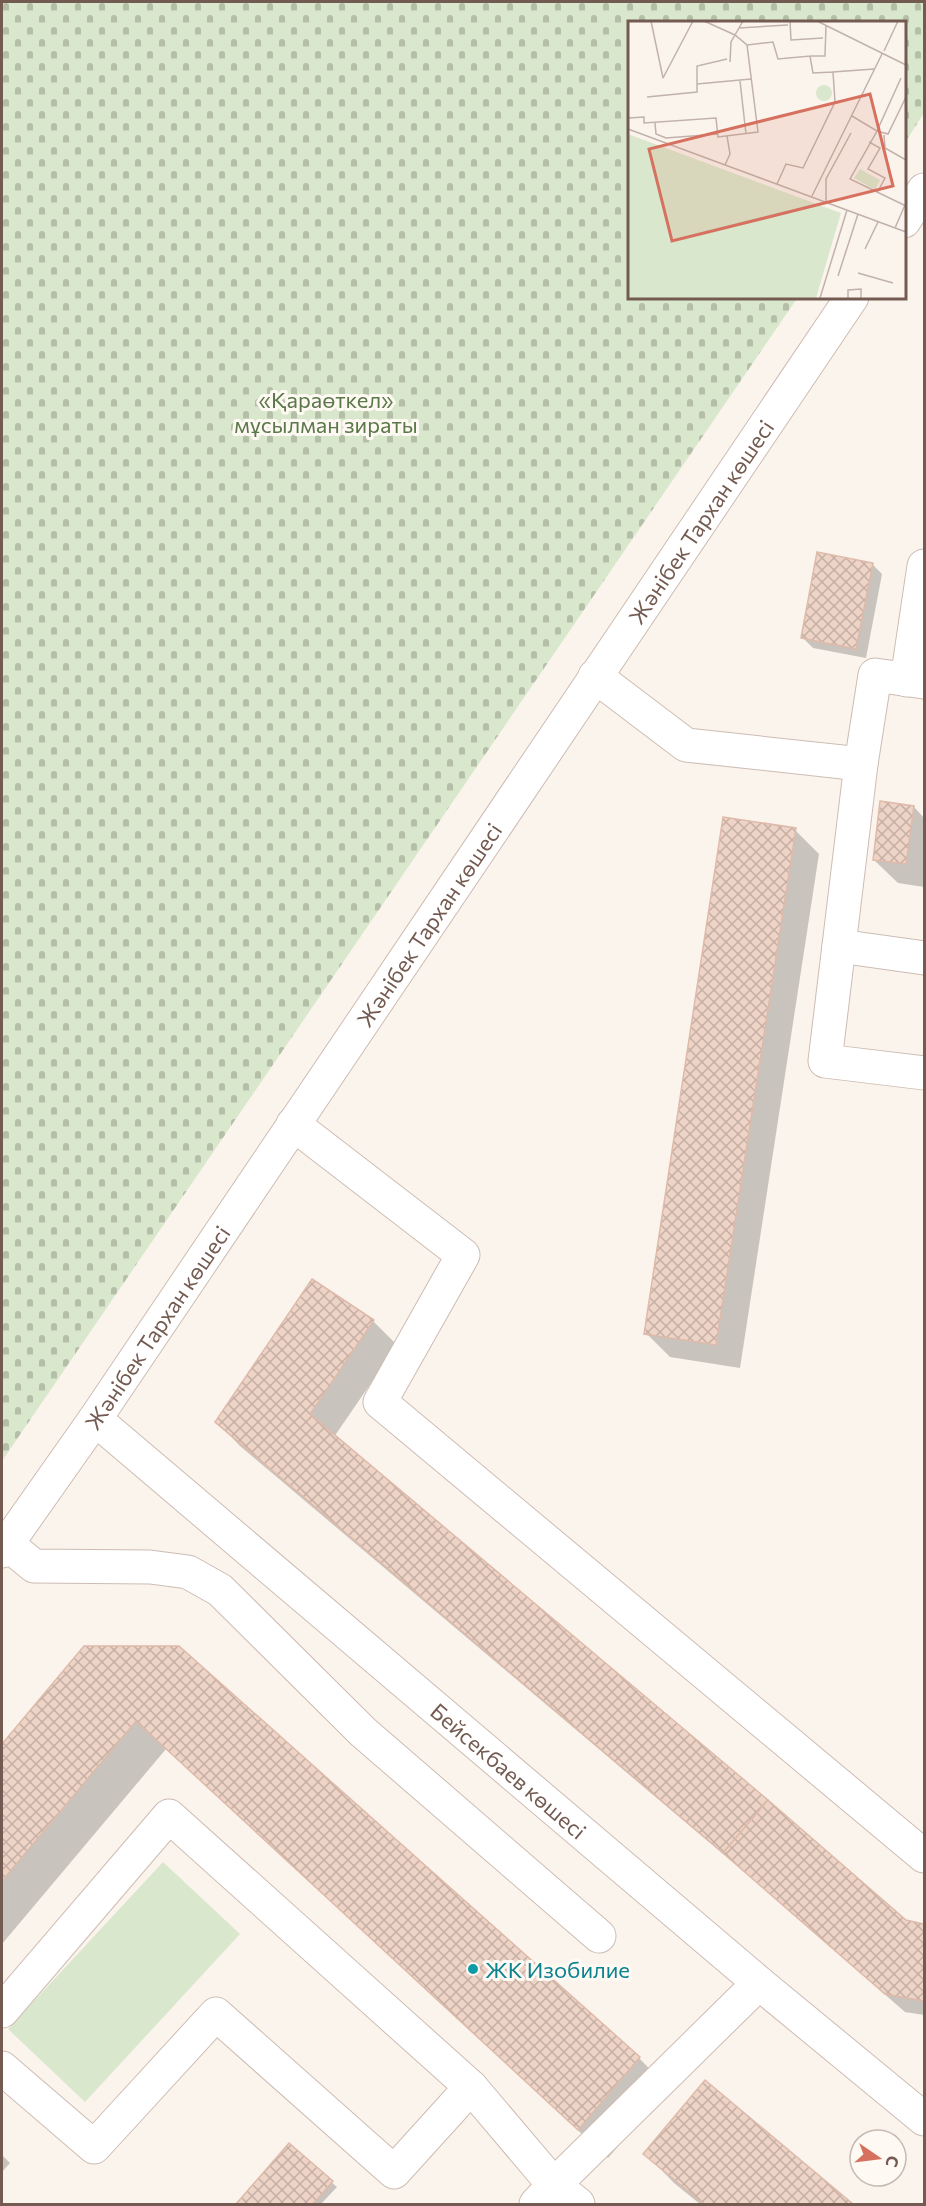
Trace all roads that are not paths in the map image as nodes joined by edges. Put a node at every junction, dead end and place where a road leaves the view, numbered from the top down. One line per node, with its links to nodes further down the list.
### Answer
1 (924, 190): 2 (street)
2 (905, 218)
3 (851, 298): 5 (street, Жәнібек Тархан көшесі)
4 (924, 566): 6 (street)
5 (595, 676): 7 (street); 11 (street, Жәнібек Тархан көшесі)
6 (916, 681): 7 (street)
7 (861, 764): 8 (street)
8 (839, 946): 9 (street); 10 (street)
9 (924, 958)
10 (924, 1073)
11 (293, 1124): 12 (street, Жәнібек Тархан көшесі); 14 (street)
12 (95, 1419): 13 (street, Жәнібек Тархан көшесі); 16 (street, Бейсекбаев көшесі)
13 (4, 1548): 15 (street)
14 (924, 1856)
15 (599, 1936)
16 (759, 1983): 20 (street, Бейсекбаев көшесі); 21 (street)
17 (2, 2011): 19 (street)
18 (2, 2068): 19 (street)
19 (471, 2087): 21 (street)
20 (924, 2119)
21 (556, 2198)

